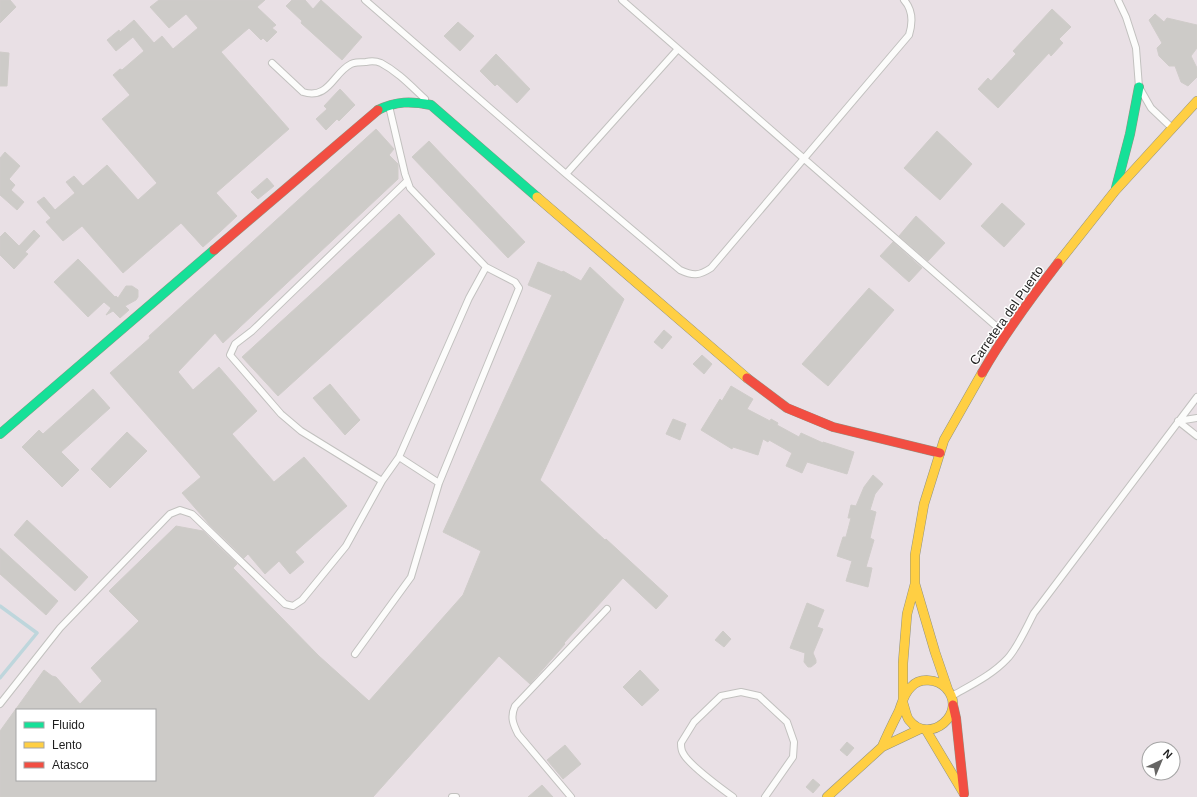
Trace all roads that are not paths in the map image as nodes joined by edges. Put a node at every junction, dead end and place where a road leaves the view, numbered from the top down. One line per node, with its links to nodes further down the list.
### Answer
1 (364, 0): 13 (lane)
2 (622, 0): 5 (lane)
3 (904, 0): 12 (lane)
4 (1118, 0): 7 (lane)
5 (678, 49): 12 (lane); 13 (lane)
6 (272, 63): 10 (lane)
7 (1139, 87): 11 (lane); 15 (main road)
8 (1197, 100): 11 (main road, Carretera del Puerto)
9 (389, 105): 10 (main road); 14 (lane); 21 (main road)
10 (431, 105): 23 (main road)
11 (1172, 128): 15 (main road, Carretera del Puerto)
12 (803, 159): 13 (lane); 17 (lane)
13 (566, 174)
14 (407, 181): 16 (lane); 25 (lane)
15 (1115, 191): 17 (main road, Carretera del Puerto)
16 (486, 267): 24 (lane); 26 (lane)
17 (1006, 335): 23 (main road, Carretera del Puerto)
18 (1197, 397): 20 (lane)
19 (1197, 418): 20 (lane)
20 (1178, 422): 22 (lane); 30 (lane)
21 (0, 434)
22 (1197, 436)
23 (940, 453): 27 (main road, Carretera del Puerto)
24 (399, 457): 25 (lane); 26 (lane)
25 (382, 481): 32 (lane)
26 (439, 483): 29 (lane)
27 (915, 584): 30 (main road, Carretera del Puerto); 31 (main road, Carretera del Puerto)
28 (606, 609): 38 (lane)
29 (355, 654)
30 (951, 697): 31 (main road); 33 (main road); 35 (main road, Carretera del Puerto)
31 (903, 702): 33 (main road); 34 (main road)
32 (0, 704)
33 (923, 730): 34 (main road); 35 (main road, Carretera del Puerto)
34 (882, 747): 41 (main road)
35 (965, 796)
36 (452, 797): 37 (lane)
37 (456, 797)
38 (571, 797)
39 (733, 797): 40 (lane)
40 (765, 797)
41 (827, 797)

